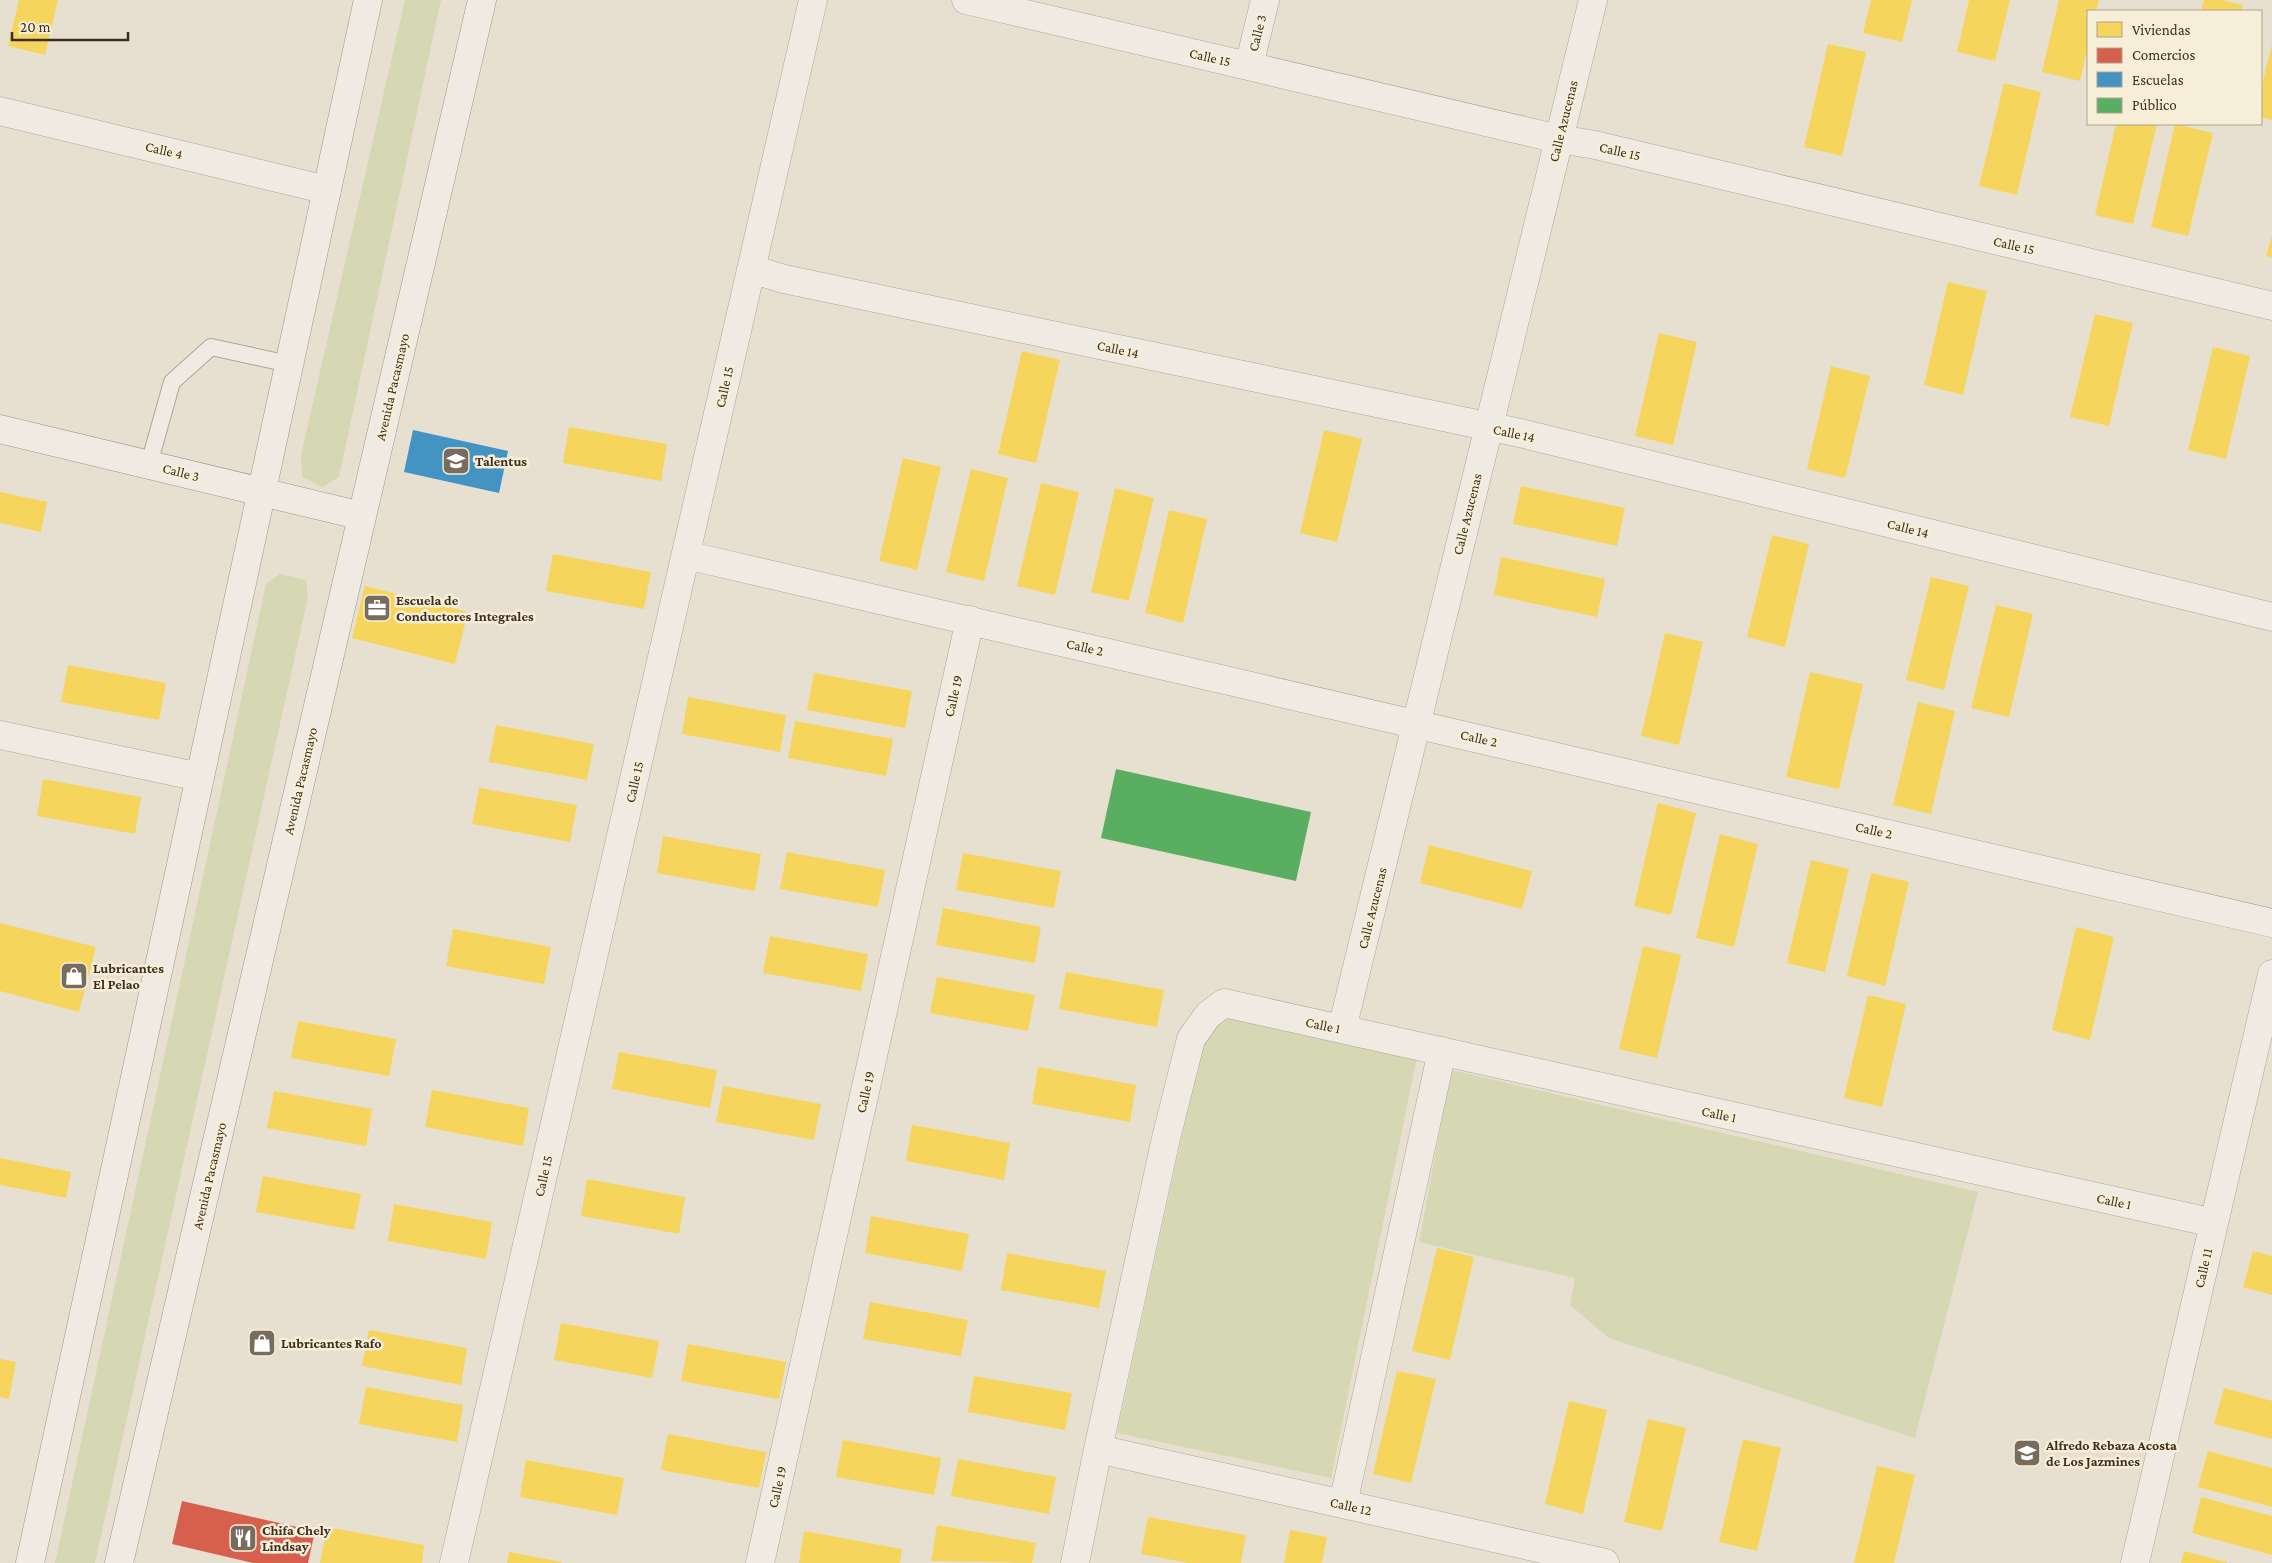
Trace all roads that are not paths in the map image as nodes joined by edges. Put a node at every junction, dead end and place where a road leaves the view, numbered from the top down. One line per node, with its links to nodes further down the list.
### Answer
1 (368, 0): 10 (street)
2 (482, 0): 18 (street, Avenida Pacasmayo)
3 (813, 0): 11 (street, Calle 15)
4 (966, 0): 7 (street, Calle 15)
5 (1265, 0): 7 (street, Calle 3)
6 (1593, 0): 9 (street, Calle Azucenas)
7 (1248, 66): 9 (street, Calle 15)
8 (0, 111): 10 (street, Calle 4)
9 (1559, 140): 12 (street, Calle 15); 14 (street, Calle Azucenas)
10 (327, 190): 13 (street)
11 (751, 269): 14 (street, Calle 14); 19 (street, Calle 15)
12 (2272, 306)
13 (289, 364): 16 (lane); 17 (street)
14 (1489, 427): 20 (street, Calle 14); 22 (street, Calle Azucenas)
15 (0, 429): 16 (street, Calle 3)
16 (149, 464): 17 (street, Calle 3)
17 (262, 492): 18 (street, Calle 3); 24 (street)
18 (362, 516): 32 (street, Avenida Pacasmayo)
19 (686, 555): 21 (street, Calle 2); 34 (street, Calle 15)
20 (2272, 617)
21 (970, 620): 22 (street, Calle 2); 35 (street, Calle 19)
22 (1416, 724): 25 (street, Calle 2); 27 (street, Calle Azucenas)
23 (0, 735): 24 (street)
24 (200, 777): 33 (street)
25 (2272, 922)
26 (2272, 974): 29 (street, Calle 11)
27 (1342, 1029): 28 (street, Calle 1); 30 (street, Calle 1)
28 (1442, 1051): 29 (street, Calle 1); 31 (street)
29 (2214, 1223): 38 (street, Calle 11)
30 (1098, 1449): 31 (street, Calle 12); 36 (street)
31 (1343, 1504): 37 (street, Calle 12)
32 (126, 1558)
33 (30, 1563)
34 (454, 1563)
35 (760, 1563)
36 (1075, 1563)
37 (1605, 1563)
38 (2135, 1563)

